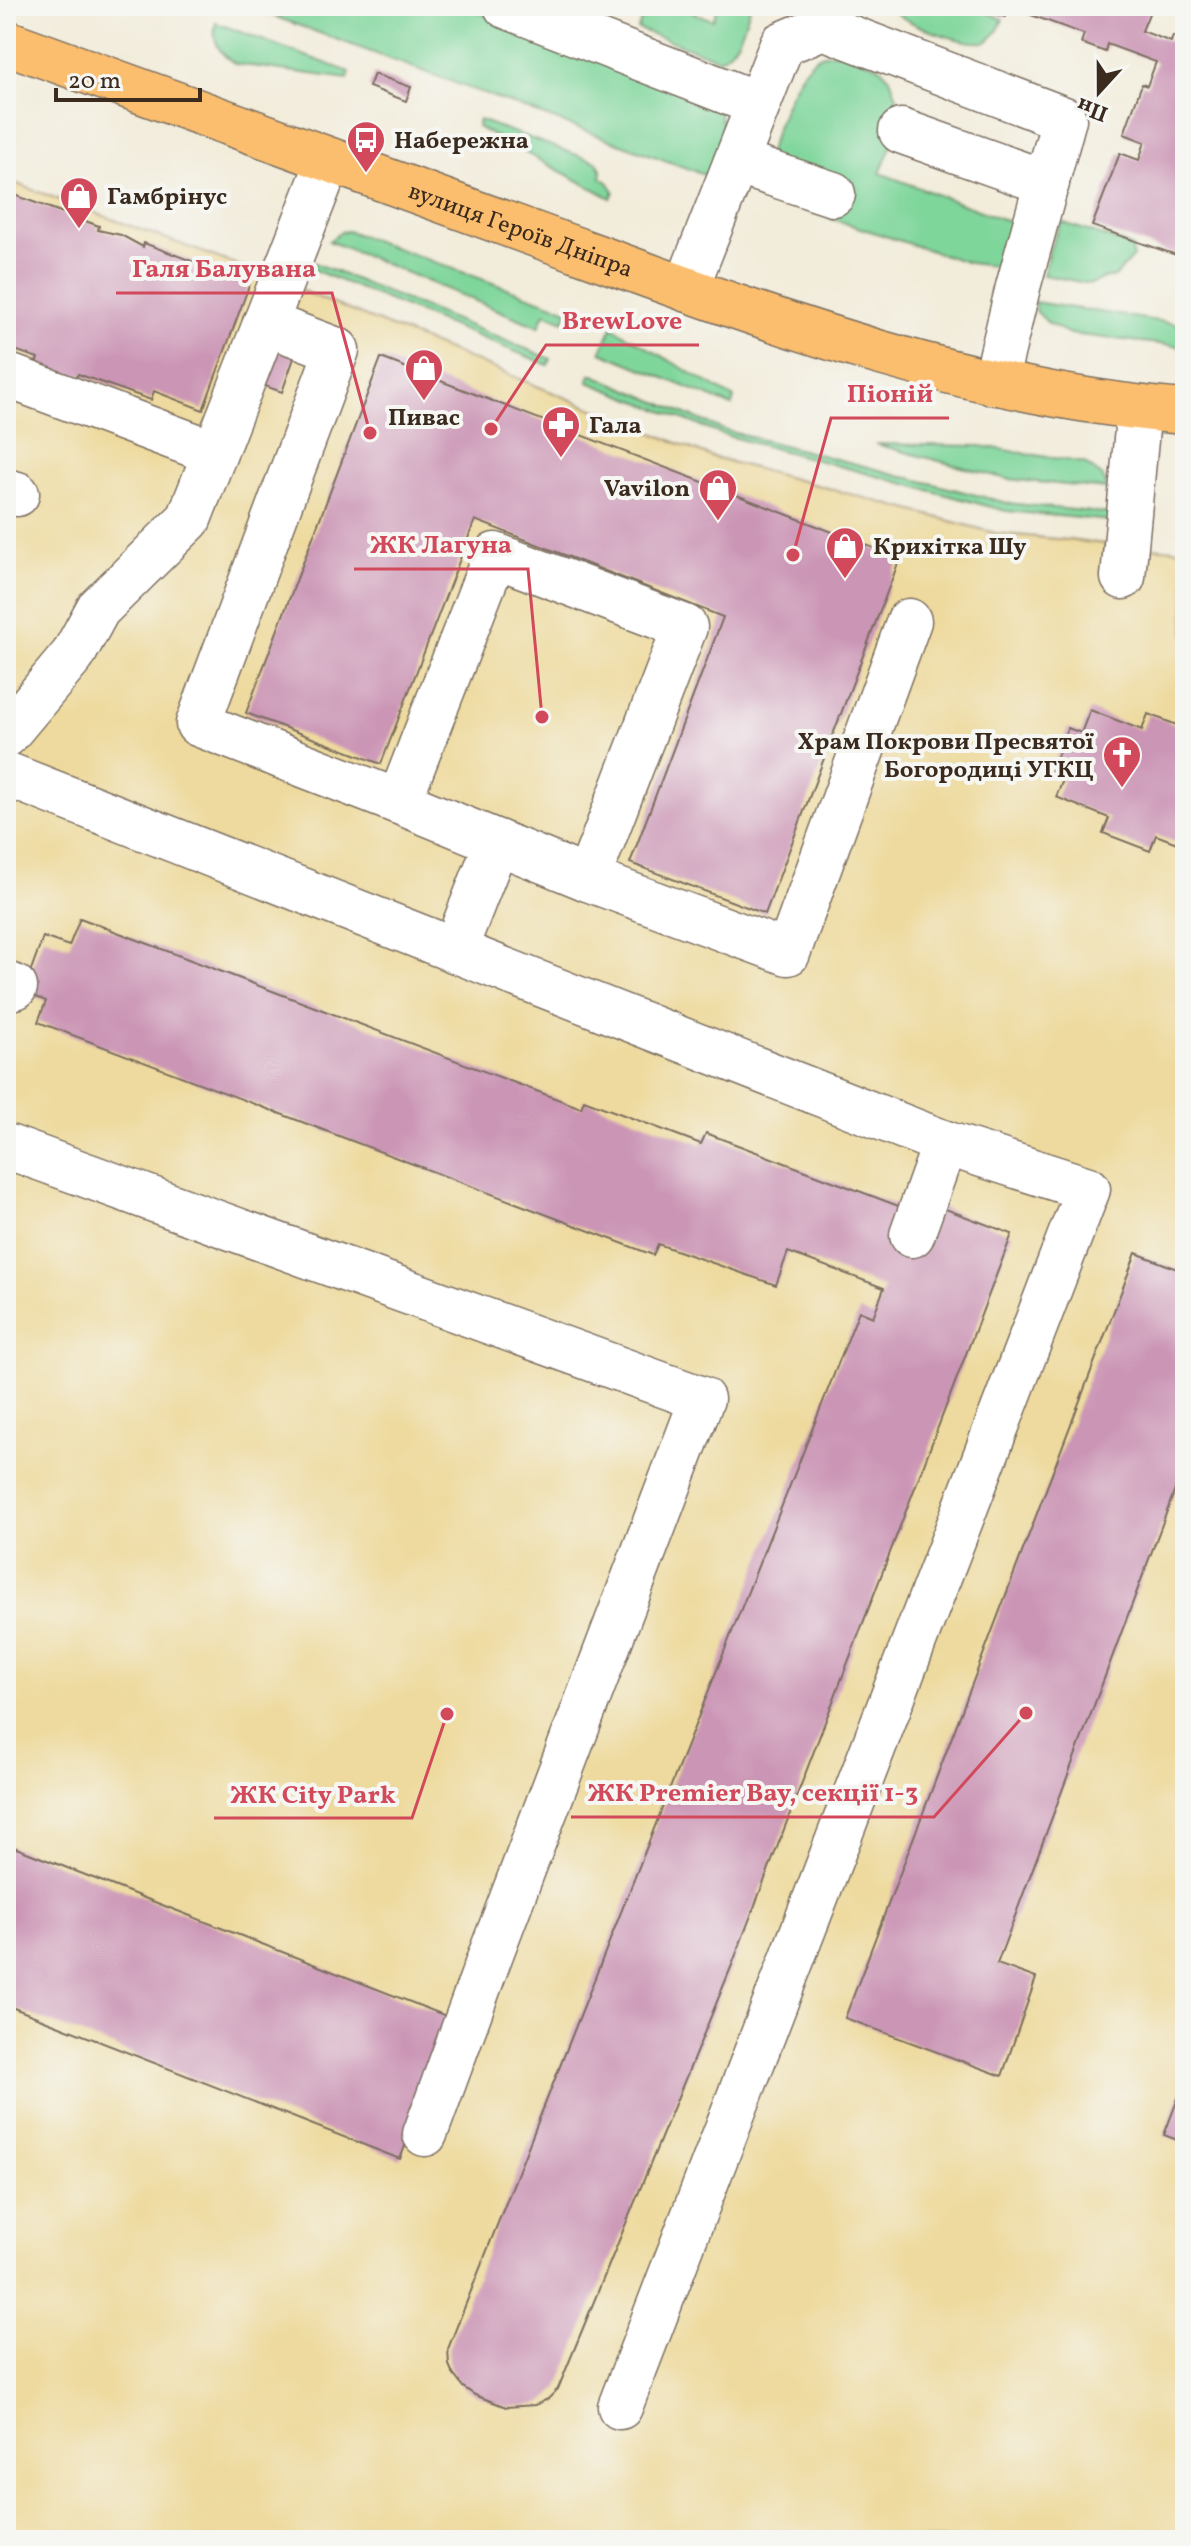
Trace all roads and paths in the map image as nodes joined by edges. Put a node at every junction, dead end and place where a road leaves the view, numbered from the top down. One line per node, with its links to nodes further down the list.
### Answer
1 (506, 6): 3 (lane)
2 (6, 42): 5 (main road, вулиця Героїв Дніпра)
3 (758, 104): 6 (lane); 7 (lane)
4 (901, 131): 7 (lane)
5 (329, 160): 9 (main road, вулиця Героїв Дніпра); 10 (lane)
6 (736, 162): 8 (lane); 9 (lane)
7 (1047, 183): 12 (lane)
8 (833, 194)
9 (686, 289): 12 (main road, вулиця Героїв Дніпра)
10 (265, 323): 15 (lane); 20 (lane)
11 (6, 375): 15 (lane)
12 (995, 383): 13 (main road, вулиця Героїв Дніпра)
13 (1139, 408): 14 (main road, вулиця Героїв Дніпра); 16 (lane)
14 (1185, 412)
15 (215, 453): 18 (lane)
16 (1123, 577)
17 (909, 621): 22 (lane)
18 (12, 716)
19 (6, 774): 23 (lane)
20 (399, 802): 21 (lane); 22 (lane)
21 (497, 842): 22 (lane); 23 (lane)
22 (588, 879)
23 (455, 949): 24 (lane)
24 (945, 1143): 26 (lane); 28 (lane)
25 (6, 1146): 27 (lane)
26 (912, 1235)
27 (425, 2134)
28 (620, 2407)

